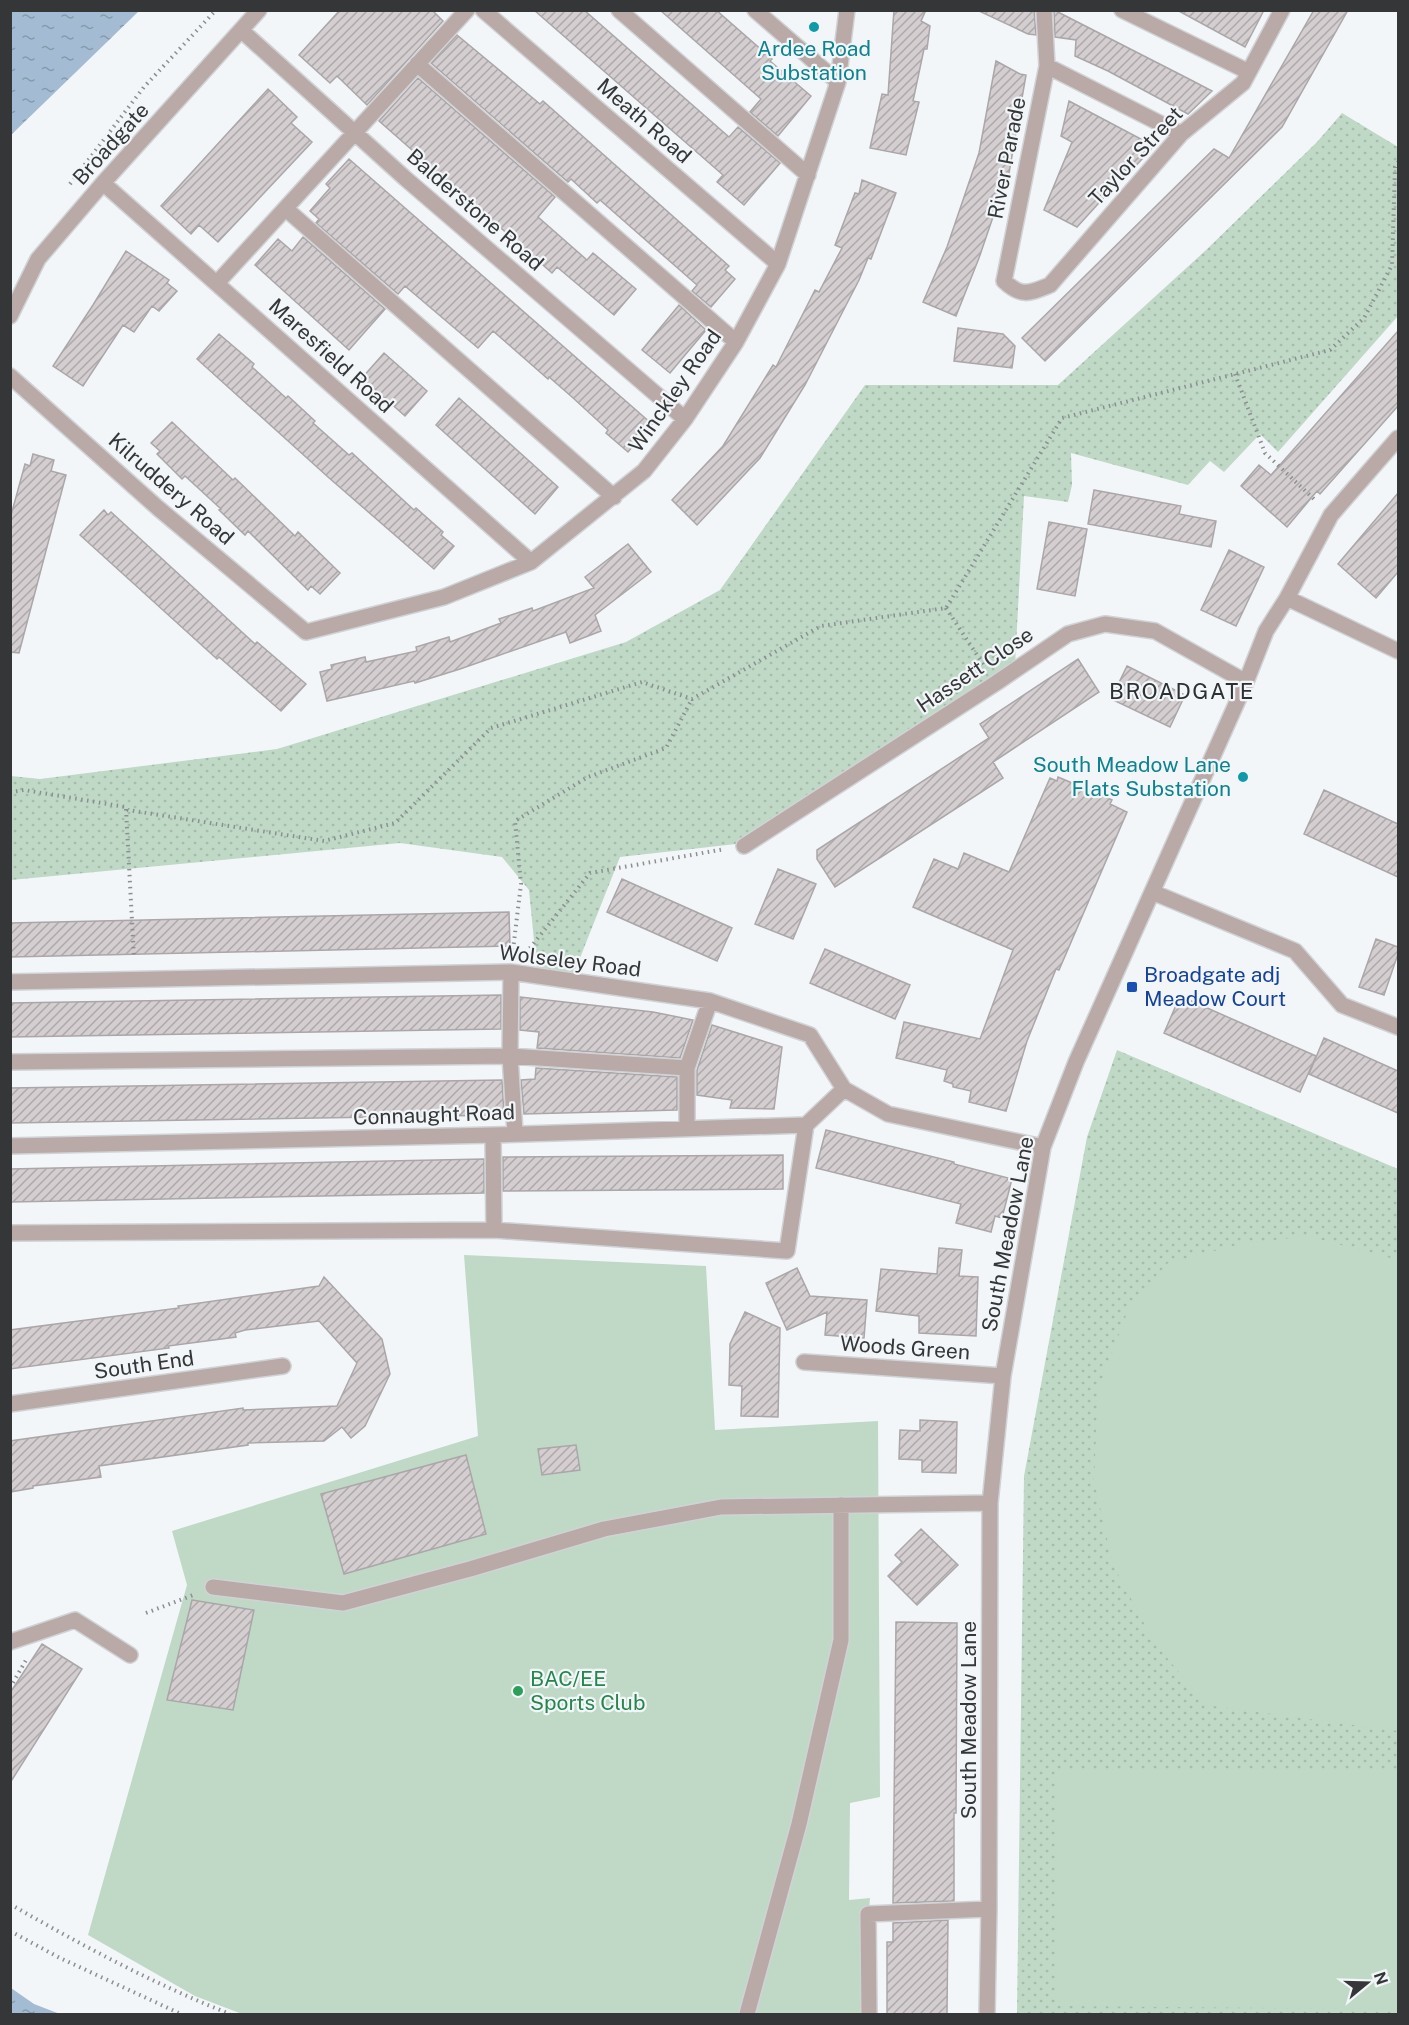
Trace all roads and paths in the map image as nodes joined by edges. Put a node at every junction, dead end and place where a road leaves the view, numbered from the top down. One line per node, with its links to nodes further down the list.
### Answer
1 (216, 10): 21 (path)
2 (259, 10): 11 (street, Broadgate)
3 (466, 10): 12 (street)
4 (483, 10): 24 (street, Meath Road)
5 (619, 10): 19 (street)
6 (755, 10): 15 (street)
7 (847, 10): 15 (street, Winckley Road)
8 (1044, 10): 13 (street, River Parade)
9 (1122, 10): 14 (street)
10 (1282, 10): 14 (street, Taylor Street)
11 (241, 30): 16 (street, Balderstone Road); 20 (street, Broadgate)
12 (417, 64): 16 (street); 28 (street)
13 (1047, 66): 17 (street); 26 (street, River Parade)
14 (1248, 72): 17 (street, Taylor Street)
15 (838, 82): 19 (street, Winckley Road)
16 (354, 131): 22 (street); 31 (street, Balderstone Road)
17 (1180, 134): 26 (street, Taylor Street)
18 (1398, 162): 23 (path)
19 (808, 175): 24 (street, Winckley Road)
20 (103, 183): 25 (street, Maresfield Road); 27 (street, Broadgate)
21 (69, 186)
22 (286, 208): 25 (street); 33 (street)
23 (1396, 216): 29 (path)
24 (778, 264): 28 (street, Winckley Road)
25 (217, 283): 35 (street, Maresfield Road)
26 (1031, 292)
27 (10, 316)
28 (736, 342): 31 (street, Winckley Road)
29 (1235, 374): 34 (path); 37 (path)
30 (10, 376): 38 (street, Kilruddery Road)
31 (685, 419): 33 (street, Winckley Road)
32 (1398, 438): 34 (street, South Meadow Lane)
33 (614, 497): 35 (street, Winckley Road)
34 (1331, 515): 36 (street, South Meadow Lane)
35 (531, 562): 38 (street, Winckley Road)
36 (1287, 598): 39 (street); 40 (street, South Meadow Lane)
37 (946, 608): 41 (path); 42 (path)
38 (306, 632)
39 (1398, 651)
40 (1246, 682): 41 (street, Hassett Close); 46 (street, South Meadow Lane)
41 (996, 683): 45 (street, Hassett Close)
42 (692, 699): 44 (path); 47 (path)
43 (10, 792): 44 (path)
44 (126, 807): 48 (path)
45 (744, 846): 47 (path)
46 (1152, 892): 51 (street); 61 (street, South Meadow Lane)
47 (511, 972): 48 (street, Wolseley Road); 50 (street, Wolseley Road); 52 (street)
48 (135, 979): 49 (street, Wolseley Road)
49 (10, 982)
50 (710, 1001): 54 (street); 55 (street, Wolseley Road)
51 (1398, 1027)
52 (510, 1056): 53 (street); 54 (street); 58 (street)
53 (10, 1062)
54 (687, 1068): 57 (street)
55 (844, 1089): 56 (street); 61 (street, Wolseley Road)
56 (807, 1125): 57 (street, Connaught Road); 62 (street)
57 (687, 1128): 58 (street, Connaught Road)
58 (515, 1133): 59 (street, Connaught Road)
59 (493, 1135): 60 (street, Connaught Road); 62 (street)
60 (10, 1146)
61 (1043, 1147): 66 (street, South Meadow Lane)
62 (494, 1230): 63 (street)
63 (10, 1233)
64 (804, 1362): 66 (street, Woods Green)
65 (283, 1366): 67 (street, South End)
66 (1002, 1376): 68 (street, South Meadow Lane)
67 (10, 1404)
68 (990, 1503): 69 (street); 77 (street, South Meadow Lane)
69 (841, 1505): 70 (street); 81 (street)
70 (213, 1587): 71 (path)
71 (146, 1613)
72 (10, 1642): 73 (street)
73 (130, 1655)
74 (26, 1660): 75 (path)
75 (10, 1688)
76 (10, 1904): 80 (path)
77 (989, 1909): 82 (street); 83 (street, South Meadow Lane)
78 (10, 1931): 79 (path)
79 (181, 2014)
80 (230, 2014)
81 (747, 2014)
82 (869, 2014)
83 (987, 2014)

